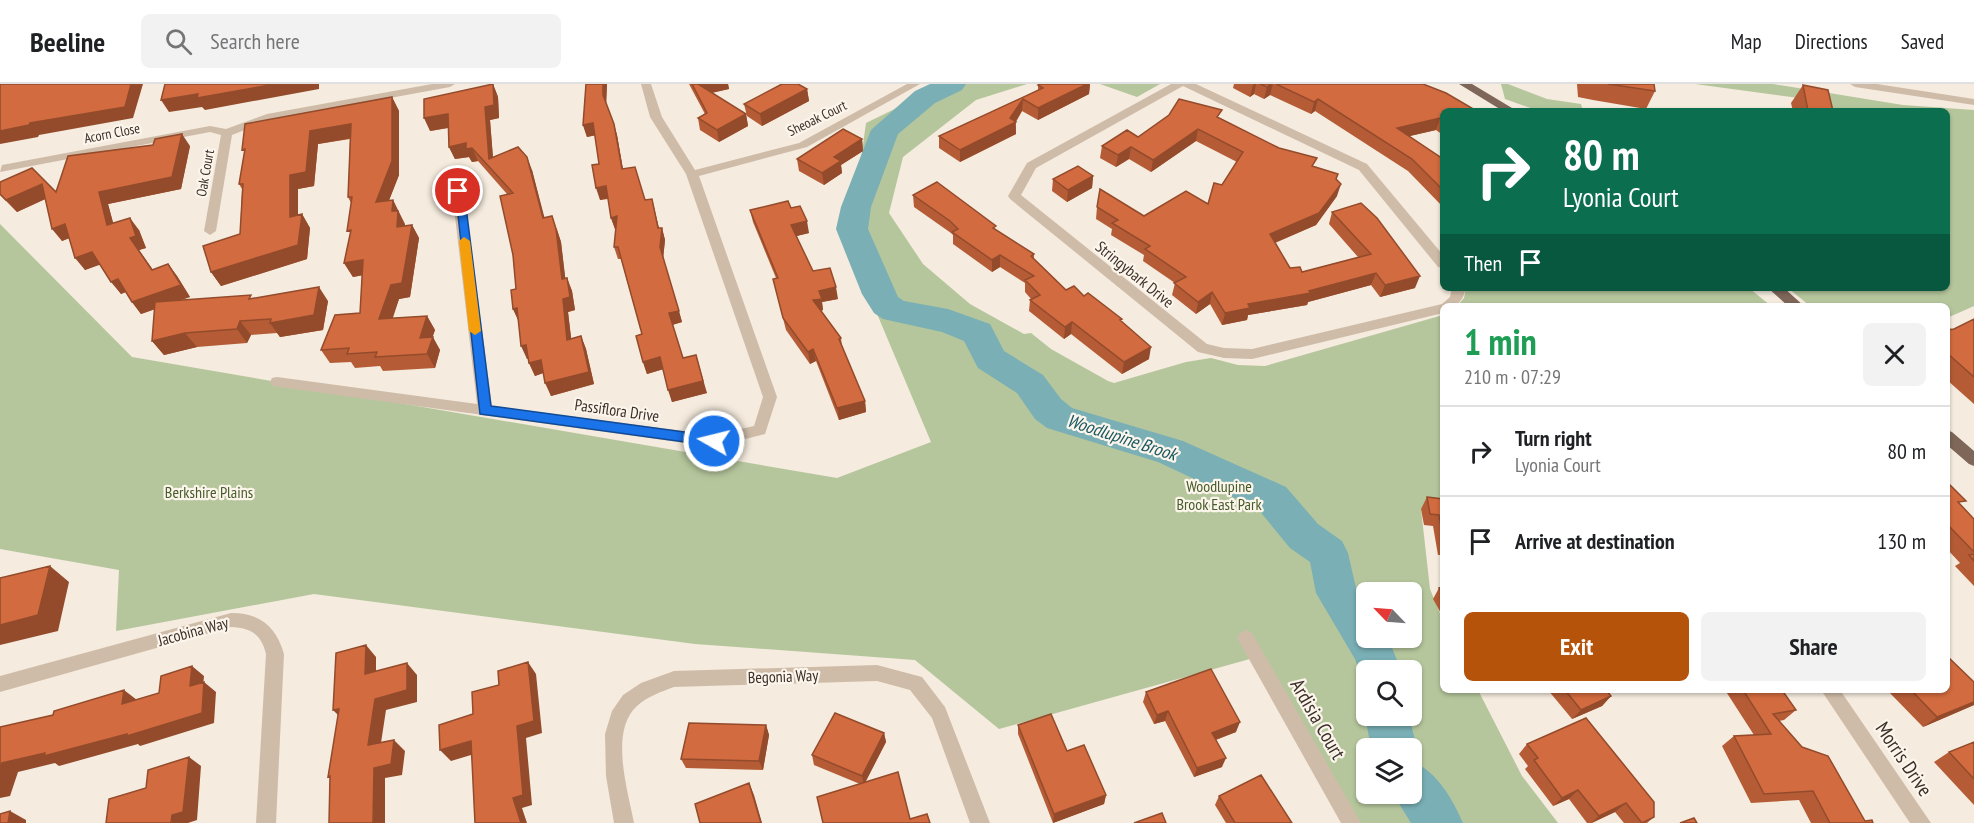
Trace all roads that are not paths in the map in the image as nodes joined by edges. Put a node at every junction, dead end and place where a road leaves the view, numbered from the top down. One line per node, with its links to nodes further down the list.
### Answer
1 (450, 84): 12 (street, Oak Court)
2 (646, 84): 14 (street, Passiflora Drive)
3 (884, 84): 9 (street)
4 (915, 84): 9 (street, Sheoak Court)
5 (1179, 84): 20 (street, Stringybark Drive)
6 (1187, 84): 17 (street)
7 (1464, 84): 11 (main road)
8 (1855, 84): 10 (street)
9 (898, 93): 14 (street, Sheoak Court)
10 (1972, 102)
11 (1506, 108)
12 (227, 134): 13 (street, Acorn Close); 16 (street, Oak Court)
13 (2, 169)
14 (692, 174): 22 (street, Passiflora Drive)
15 (458, 191): 22 (street)
16 (210, 231)
17 (1440, 260)
18 (1779, 291): 19 (main road)
19 (1793, 303)
20 (1440, 309)
21 (277, 382): 22 (street, Passiflora Drive)
22 (485, 410)
23 (1950, 439): 24 (main road)
24 (1974, 460)
25 (1246, 638): 31 (street, Ardisia Court)
26 (0, 684): 28 (street, Jacobina Way)
27 (1832, 693): 32 (street, Morris Drive)
28 (266, 823)
29 (624, 823): 30 (street, Begonia Way)
30 (980, 823)
31 (1351, 823)
32 (1921, 823)

